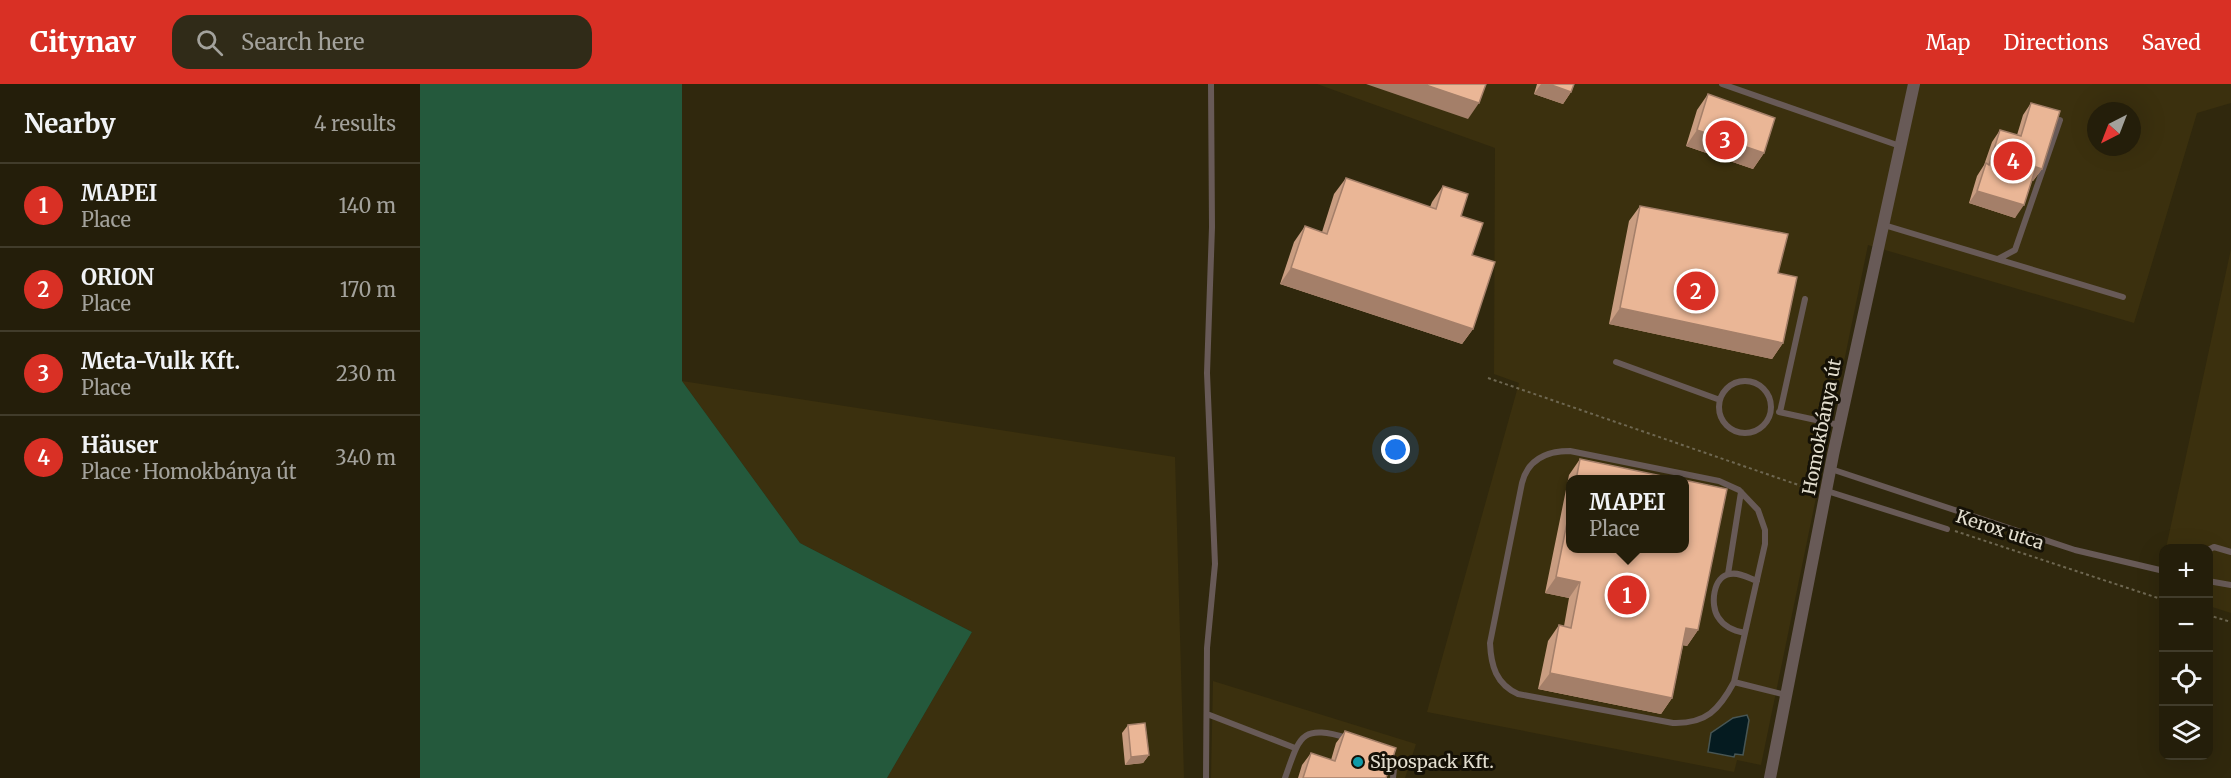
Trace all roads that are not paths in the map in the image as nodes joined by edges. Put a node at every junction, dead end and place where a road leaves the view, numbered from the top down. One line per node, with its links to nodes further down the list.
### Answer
1 (1211, 84): 29 (lane)
2 (1722, 84): 5 (lane)
3 (1914, 84): 5 (street, Homokbánya út)
4 (2060, 120): 7 (lane)
5 (1900, 146): 6 (street, Homokbánya út)
6 (1883, 225): 7 (lane); 14 (street, Homokbánya út)
7 (1998, 259): 8 (lane)
8 (2122, 297)
9 (1805, 299): 13 (lane)
10 (1616, 362): 11 (lane)
11 (1720, 399): 12 (lane); 12 (lane)
12 (1772, 410): 13 (lane)
13 (1780, 412): 14 (lane)
14 (1840, 425): 15 (street, Homokbánya út)
15 (1831, 469): 17 (street, Homokbánya út); 21 (lane)
16 (1741, 492): 22 (lane); 23 (lane); 27 (lane)
17 (1827, 493): 18 (lane, Kerox utca); 28 (street, Homokbánya út)
18 (1947, 529)
19 (2213, 547): 20 (lane)
20 (2231, 552)
21 (2159, 570)
22 (1728, 574): 23 (lane); 26 (lane)
23 (1757, 581): 26 (lane)
24 (2213, 582): 25 (lane)
25 (2231, 585)
26 (1745, 633): 27 (lane)
27 (1734, 682): 28 (lane)
28 (1787, 695): 36 (street, Homokbánya út)
29 (1207, 714): 31 (lane); 33 (lane)
30 (1354, 740): 31 (lane)
31 (1295, 748): 34 (lane)
32 (1386, 750): 35 (lane)
33 (1206, 778)
34 (1285, 778)
35 (1393, 778)
36 (1770, 778)

